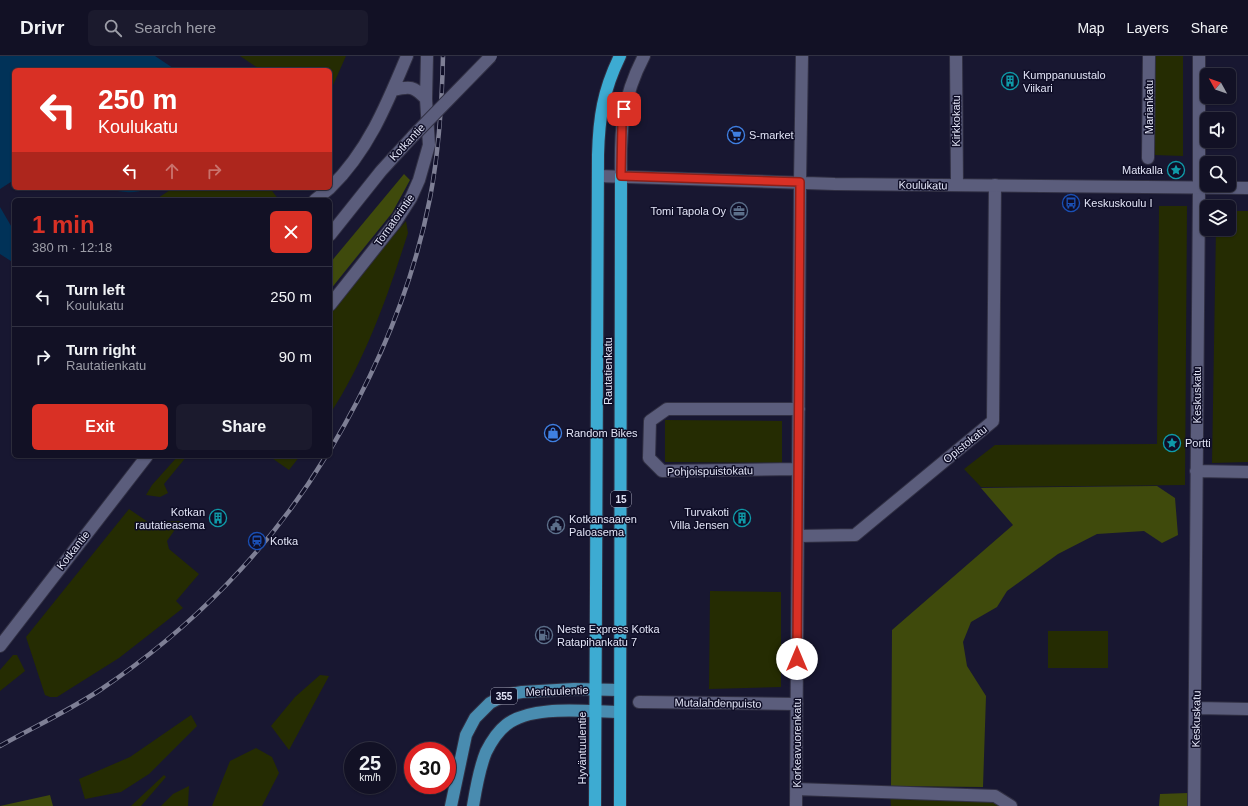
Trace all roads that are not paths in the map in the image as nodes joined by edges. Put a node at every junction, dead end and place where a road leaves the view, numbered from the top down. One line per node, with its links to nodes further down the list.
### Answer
1 (407, 56): 10 (street)
2 (427, 56): 11 (street, Tornatorintie)
3 (491, 56): 23 (street, Kotkantie, bridge)
4 (620, 56): 13 (highway, Rautatienkatu / 15)
5 (644, 56): 14 (street, Rautatienkatu / 15)
6 (802, 56): 15 (street, Korkeavuorenkatu)
7 (956, 56): 16 (street, Kirkkokatu)
8 (1149, 56): 12 (street, Mariankatu)
9 (1199, 56): 19 (street, Keskuskatu)
10 (393, 90): 11 (street); 18 (street)
11 (426, 99): 24 (street, Tornatorintie)
12 (1148, 158)
13 (598, 176): 14 (street, Koulukatu); 32 (highway, Rautatienkatu / 15)
14 (621, 176): 15 (street, Koulukatu); 33 (highway, Rautatienkatu / 15)
15 (800, 182): 16 (street, Koulukatu); 25 (street, Korkeavuorenkatu)
16 (957, 185): 17 (street, Koulukatu)
17 (995, 185): 19 (street, Koulukatu); 30 (street, Opistokatu)
18 (332, 186)
19 (1199, 188): 20 (street, Koulukatu); 28 (street, Keskuskatu)
20 (1248, 188)
21 (328, 190): 22 (street)
22 (318, 198)
23 (332, 232)
24 (332, 302)
25 (799, 409): 27 (street, Korkeavuorenkatu); 27 (street, Pohjoispuistokatu)
26 (145, 458): 31 (street, Kotkantie)
27 (798, 469): 30 (street, Korkeavuorenkatu)
28 (1196, 471): 29 (street); 36 (street, Keskuskatu)
29 (1248, 472)
30 (798, 536): 35 (street, Korkeavuorenkatu)
31 (0, 646)
32 (595, 689): 33 (main road, Merituulentie / 355); 38 (highway, Hyväntuulentie / 15); 41 (main road, Merituulentie / 355)
33 (620, 690): 39 (highway, 15)
34 (639, 702): 35 (street, Mutalahdenpuisto)
35 (797, 704): 40 (street, Korkeavuorenkatu)
36 (1196, 708): 37 (street); 47 (street, Keskuskatu)
37 (1248, 708)
38 (595, 712): 39 (main road, Merituulentie / 355); 42 (main road, Merituulentie / 355); 43 (highway, Hyväntuulentie / 15)
39 (620, 712): 44 (highway, 15)
40 (796, 789): 45 (street, Korkeavuorenkatu); 46 (street)
41 (451, 806)
42 (473, 806)
43 (595, 806)
44 (620, 806)
45 (796, 806)
46 (1011, 806)
47 (1194, 806)

